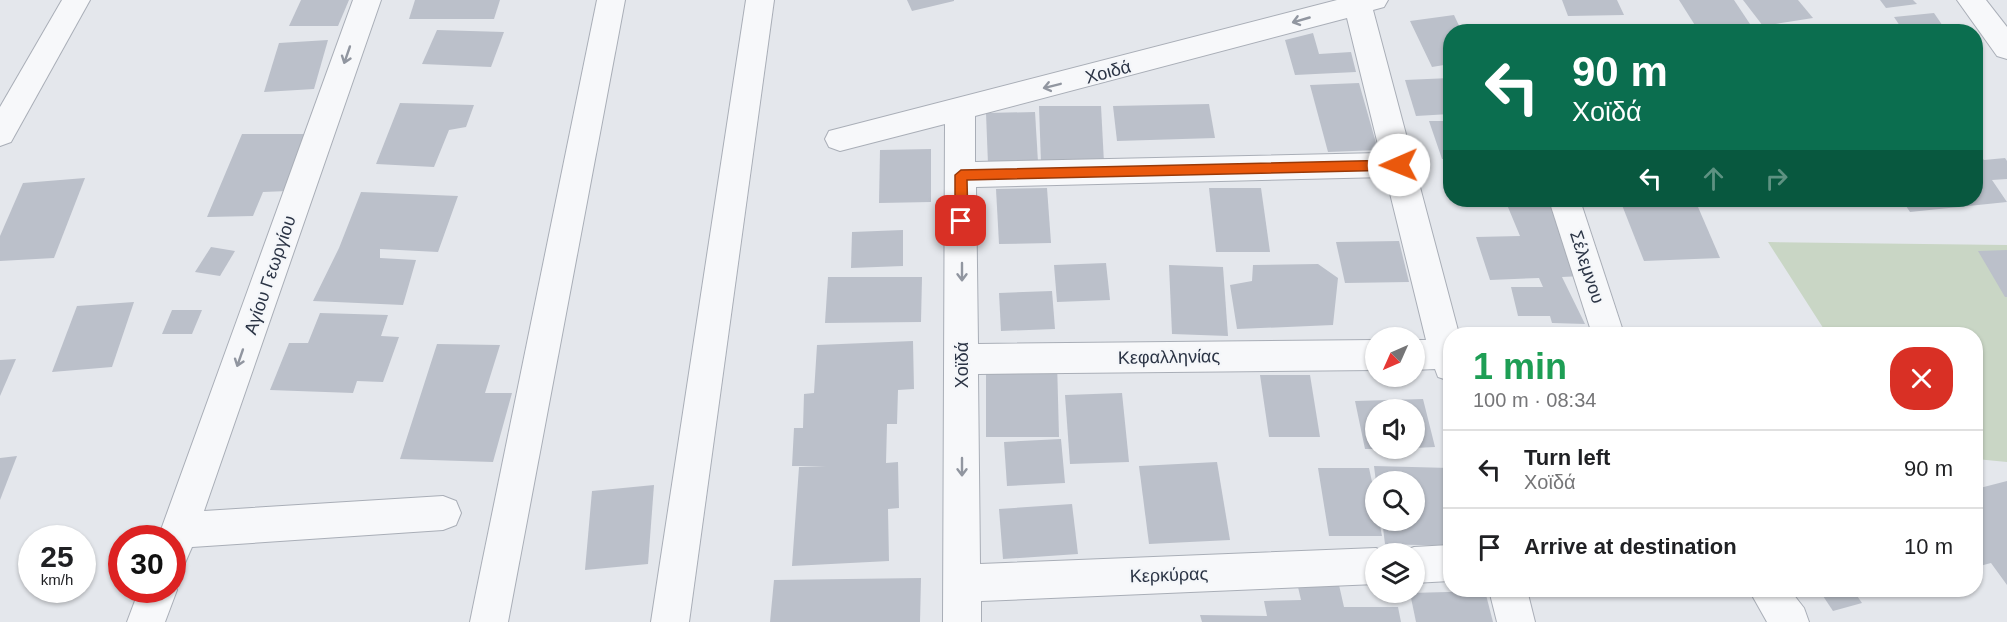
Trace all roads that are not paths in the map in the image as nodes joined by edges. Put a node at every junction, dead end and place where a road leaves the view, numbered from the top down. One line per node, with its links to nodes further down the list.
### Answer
1 (76, 0): 9 (street)
2 (367, 0): 21 (street, Αγίου Γεωργίου, one-way to 21)
3 (611, 0): 31 (street)
4 (760, 0): 32 (street)
5 (1971, 0): 7 (street)
6 (1362, 1): 8 (street, Χοιδά, one-way to 8); 11 (street)
7 (2007, 48)
8 (960, 109): 10 (street, Χοιδά); 12 (street, Χοϊδά)
9 (0, 134)
10 (840, 139)
11 (1399, 165): 12 (street); 15 (street)
12 (961, 175): 18 (street, Χοϊδά, one-way to 18)
13 (1567, 207): 14 (street, Σέλεμνου)
14 (1606, 327)
15 (1443, 337)
16 (1365, 355): 18 (street, Κεφαλληνίας)
17 (1425, 357): 19 (street)
18 (962, 359): 26 (street, Χοϊδά, one-way to 26)
19 (1443, 359)
20 (443, 513): 22 (street)
21 (181, 525)
22 (186, 539)
23 (1443, 563): 24 (street)
24 (1425, 564)
25 (1365, 566): 26 (street, Κερκύρας)
26 (962, 583): 33 (street, Χοϊδά)
27 (1510, 597): 34 (street)
28 (1773, 597): 35 (street)
29 (153, 603): 30 (street)
30 (146, 622)
31 (489, 622)
32 (670, 622)
33 (962, 622)
34 (1516, 622)
35 (1790, 622)

